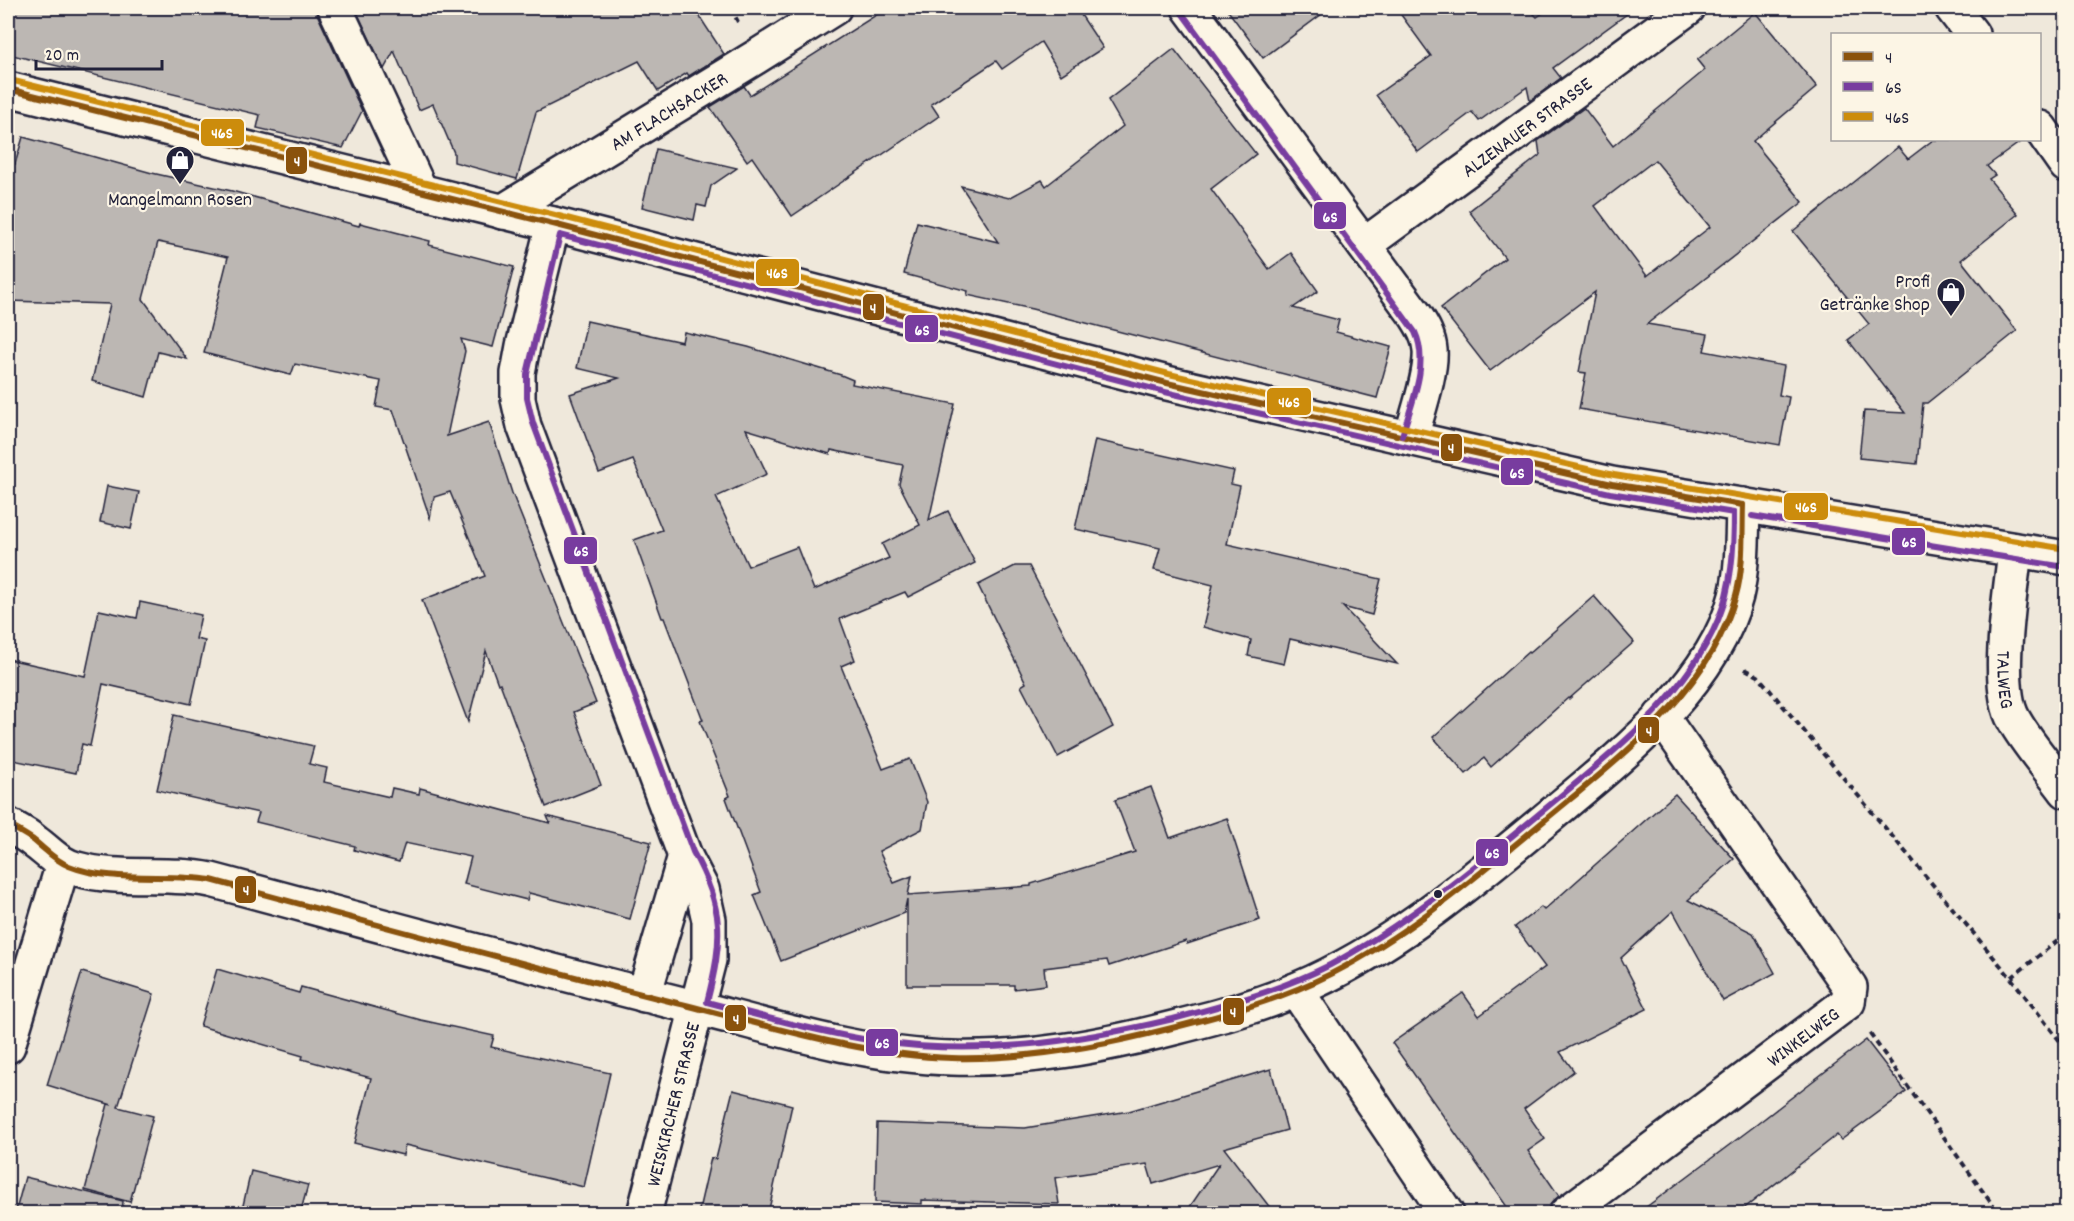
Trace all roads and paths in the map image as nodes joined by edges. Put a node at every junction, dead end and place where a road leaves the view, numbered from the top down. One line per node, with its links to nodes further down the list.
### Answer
1 (335, 8): 10 (street)
2 (834, 8): 11 (street, AM FLACHSACKER)
3 (1189, 8): 13 (street)
4 (1688, 8): 13 (street, ALZENAUER STRASSE)
5 (1952, 8): 6 (street)
6 (1971, 33)
7 (8, 89): 10 (street)
8 (2041, 129): 9 (street)
9 (2067, 165)
10 (421, 192): 11 (street)
11 (502, 212): 12 (street)
12 (554, 224): 14 (street); 22 (street, WEISKIRCHER STRASSE)
13 (1364, 245): 14 (street)
14 (1411, 438): 15 (street)
15 (1743, 505): 16 (street); 18 (street)
16 (2016, 550): 17 (street); 20 (street, TALWEG)
17 (2067, 558)
18 (1713, 652): 19 (street); 25 (path)
19 (1661, 716): 26 (street); 28 (street, WINKELWEG)
20 (2067, 791)
21 (8, 825): 23 (street)
22 (685, 856): 27 (street); 29 (street, WEISKIRCHER STRASSE)
23 (63, 864): 27 (street); 30 (street)
24 (2067, 934): 25 (path)
25 (2012, 978): 31 (path)
26 (1296, 990): 29 (street); 33 (street)
27 (644, 995): 29 (street)
28 (1848, 1002): 34 (street, WINKELWEG); 35 (path)
29 (696, 1008): 32 (street, WEISKIRCHER STRASSE)
30 (8, 1046)
31 (2067, 1049)
32 (644, 1214)
33 (1447, 1214)
34 (1566, 1214)
35 (1999, 1214)

